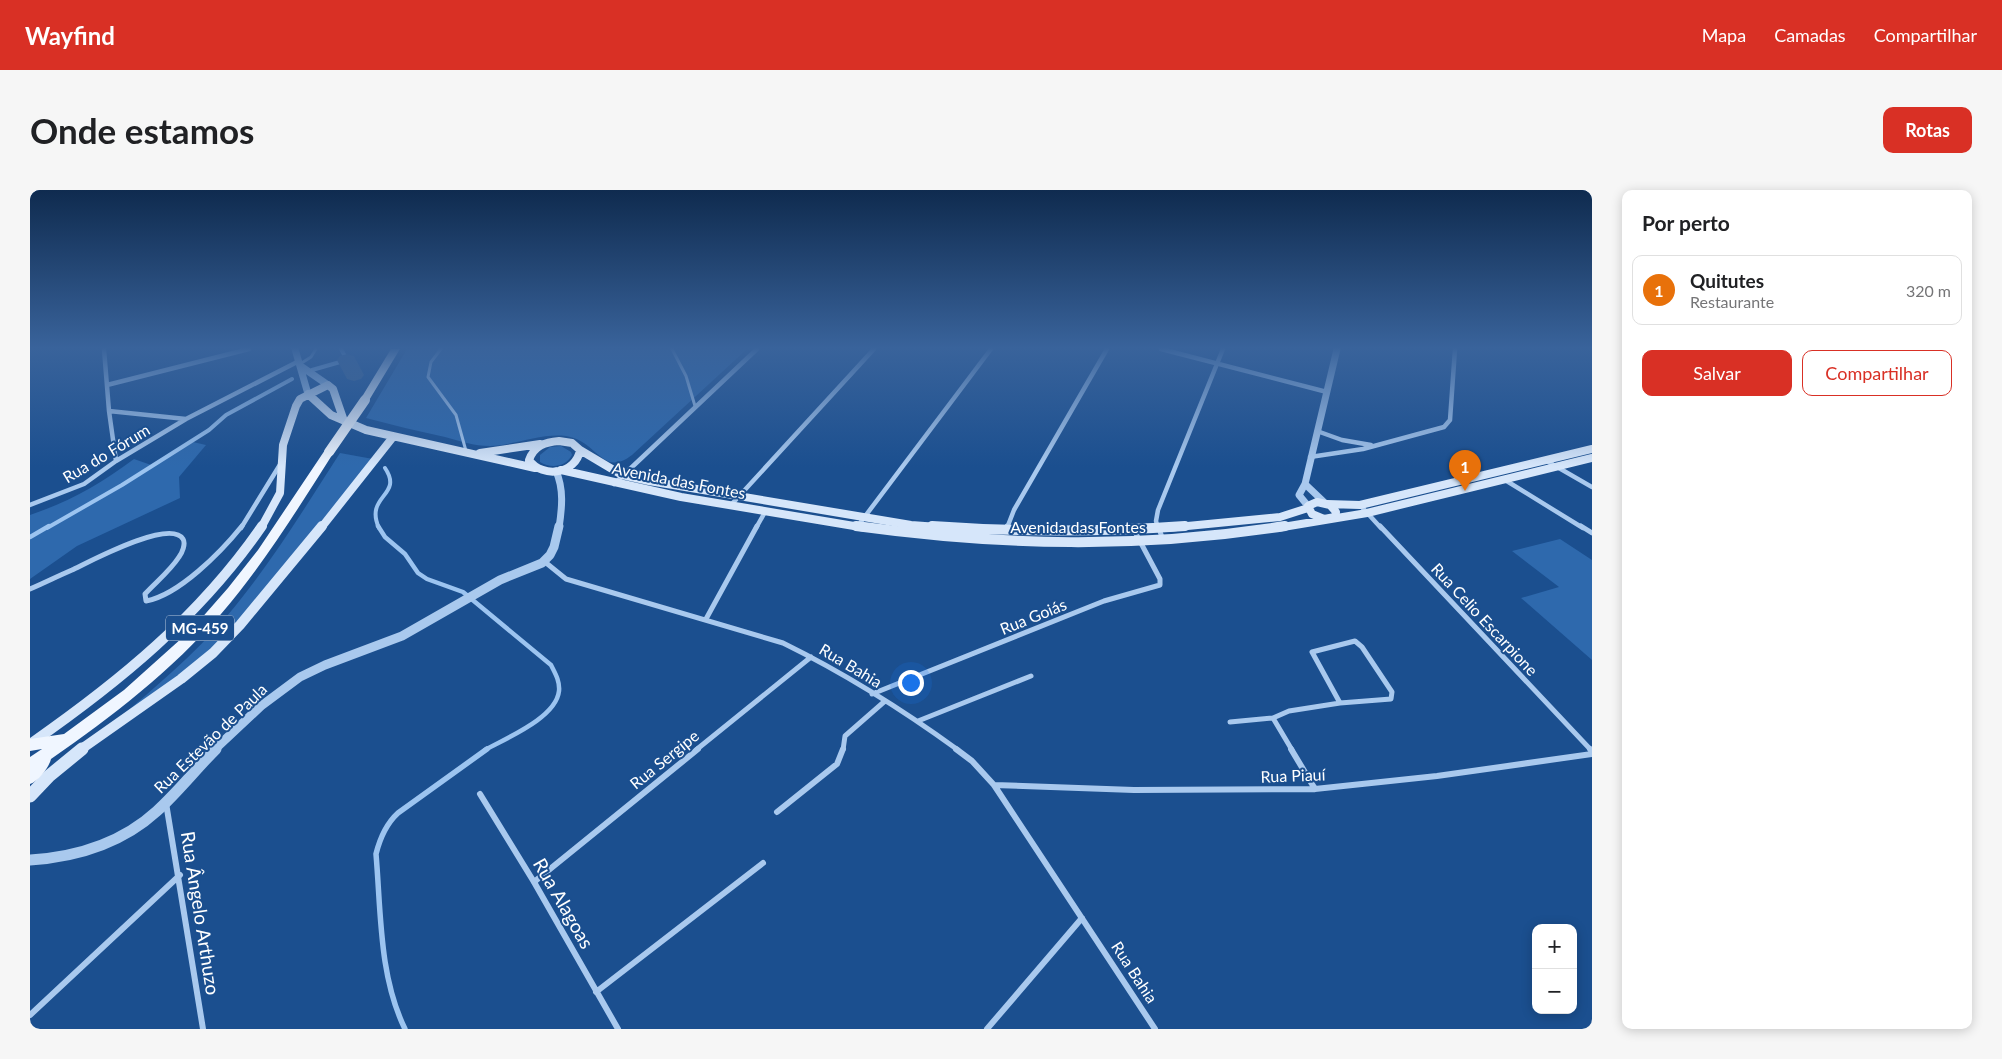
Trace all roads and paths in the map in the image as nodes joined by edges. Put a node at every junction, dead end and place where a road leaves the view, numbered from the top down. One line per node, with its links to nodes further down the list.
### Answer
1 (107, 388): 22 (street)
2 (250, 388): 23 (street, Rua do Fórum)
3 (306, 388): 18 (street)
4 (320, 388): 18 (main road)
5 (331, 388): 19 (main road)
6 (372, 388): 76 (main road, MG-459, bridge)
7 (436, 388): 31 (lane)
8 (690, 388): 21 (lane)
9 (714, 388): 21 (street)
10 (838, 388): 47 (street)
11 (962, 388): 55 (street)
12 (1084, 388): 60 (street)
13 (1207, 388): 58 (street)
14 (1312, 388): 17 (street)
15 (1328, 388): 17 (street)
16 (1452, 388): 28 (street)
17 (1327, 392): 25 (street)
18 (308, 394): 20 (main road, Avenida das Fontes); 37 (main road)
19 (335, 395): 20 (main road); 24 (main road)
20 (317, 402): 24 (main road, Avenida das Fontes)
21 (695, 406): 42 (street)
22 (109, 411): 23 (street); 36 (street)
23 (186, 419): 36 (street, Rua do Fórum)
24 (344, 421): 26 (main road, Avenida das Fontes)
25 (1317, 431): 28 (street); 33 (street)
26 (394, 437): 31 (main road, Avenida das Fontes); 86 (main road)
27 (552, 442): 30 (main road, Avenida das Fontes); 32 (main road, Avenida das Fontes); 39 (main road)
28 (1374, 445): 33 (street)
29 (1592, 449): 35 (main road)
30 (580, 450): 40 (main road); 42 (main road, Avenida das Fontes)
31 (466, 452): 32 (main road, Avenida das Fontes)
32 (477, 454): 39 (main road, Avenida das Fontes)
33 (1310, 457): 45 (street)
34 (1592, 458): 38 (main road, Avenida das Fontes)
35 (1545, 460): 38 (street); 41 (main road)
36 (116, 461): 50 (street, Rua do Fórum)
37 (281, 462): 66 (street); 77 (main road)
38 (1556, 467): 43 (main road, Avenida das Fontes); 46 (street)
39 (535, 468): 40 (main road, Avenida das Fontes)
40 (559, 471): 44 (main road, Avenida das Fontes); 65 (street)
41 (1494, 473): 43 (street); 49 (main road)
42 (622, 474): 44 (street); 47 (main road, Avenida das Fontes)
43 (1506, 480): 54 (main road, Avenida das Fontes); 61 (street)
44 (614, 484): 51 (main road, Avenida das Fontes)
45 (1305, 484): 48 (street); 52 (street)
46 (1592, 487)
47 (739, 497): 51 (street); 55 (main road, Avenida das Fontes)
48 (1326, 504): 49 (main road); 52 (main road, Avenida das Fontes); 56 (main road)
49 (1360, 505): 54 (street, Rua Celio Escarpione)
50 (30, 506)
51 (731, 506): 53 (main road, Avenida das Fontes)
52 (1308, 507): 56 (main road); 58 (main road, Avenida das Fontes)
53 (765, 512): 57 (main road, Avenida das Fontes); 67 (street)
54 (1368, 513): 56 (main road, Avenida das Fontes); 78 (street, Rua Celio Escarpione)
55 (865, 518): 57 (street); 60 (main road, Avenida das Fontes)
56 (1331, 519): 62 (main road, Avenida das Fontes)
57 (857, 528): 63 (main road, Avenida das Fontes)
58 (1158, 528): 59 (main road, Avenida das Fontes); 62 (street)
59 (1134, 530): 60 (main road, Avenida das Fontes); 64 (street)
60 (1006, 531): 63 (street)
61 (1592, 533)
62 (1163, 540): 64 (main road, Avenida das Fontes)
63 (1003, 542): 64 (main road, Avenida das Fontes)
64 (1140, 542): 70 (street, Rua Goiás)
65 (545, 562): 67 (street, Rua Bahia); 87 (street, Rua Estevão de Paula)
66 (30, 589)
67 (706, 620): 68 (street, Rua Bahia)
68 (811, 657): 70 (street, Rua Bahia); 92 (street, Rua Sergipe)
69 (1031, 676): 74 (street)
70 (872, 694): 71 (street, Rua Bahia)
71 (885, 701): 74 (street, Rua Bahia); 88 (street)
72 (1340, 703): 72 (street); 73 (street)
73 (1273, 718): 75 (street); 84 (street)
74 (918, 721): 83 (street, Rua Bahia)
75 (1230, 722)
76 (70, 739): 77 (main road); 79 (main road, MG-459)
77 (30, 744)
78 (1592, 751)
79 (49, 752): 81 (main road, MG-459); 82 (main road)
80 (1592, 754): 84 (street, Rua Piauí)
81 (30, 765)
82 (30, 778)
83 (994, 786): 84 (street, Rua Piauí); 93 (street, Rua Bahia)
84 (1315, 789)
85 (480, 794): 92 (street, Rua Alagoas)
86 (30, 796)
87 (166, 802): 89 (street, Rua Estevão de Paula); 91 (street, Rua Ângelo Arthuzo)
88 (776, 812)
89 (30, 860)
90 (764, 863): 94 (street)
91 (180, 876): 95 (street); 96 (street, Rua Ângelo Arthuzo)
92 (534, 882): 94 (street, Rua Alagoas)
93 (1082, 918): 98 (street); 99 (street, Rua Bahia)
94 (596, 992): 97 (street, Rua Alagoas)
95 (30, 1015)
96 (203, 1029)
97 (618, 1029)
98 (987, 1029)
99 (1155, 1029)

